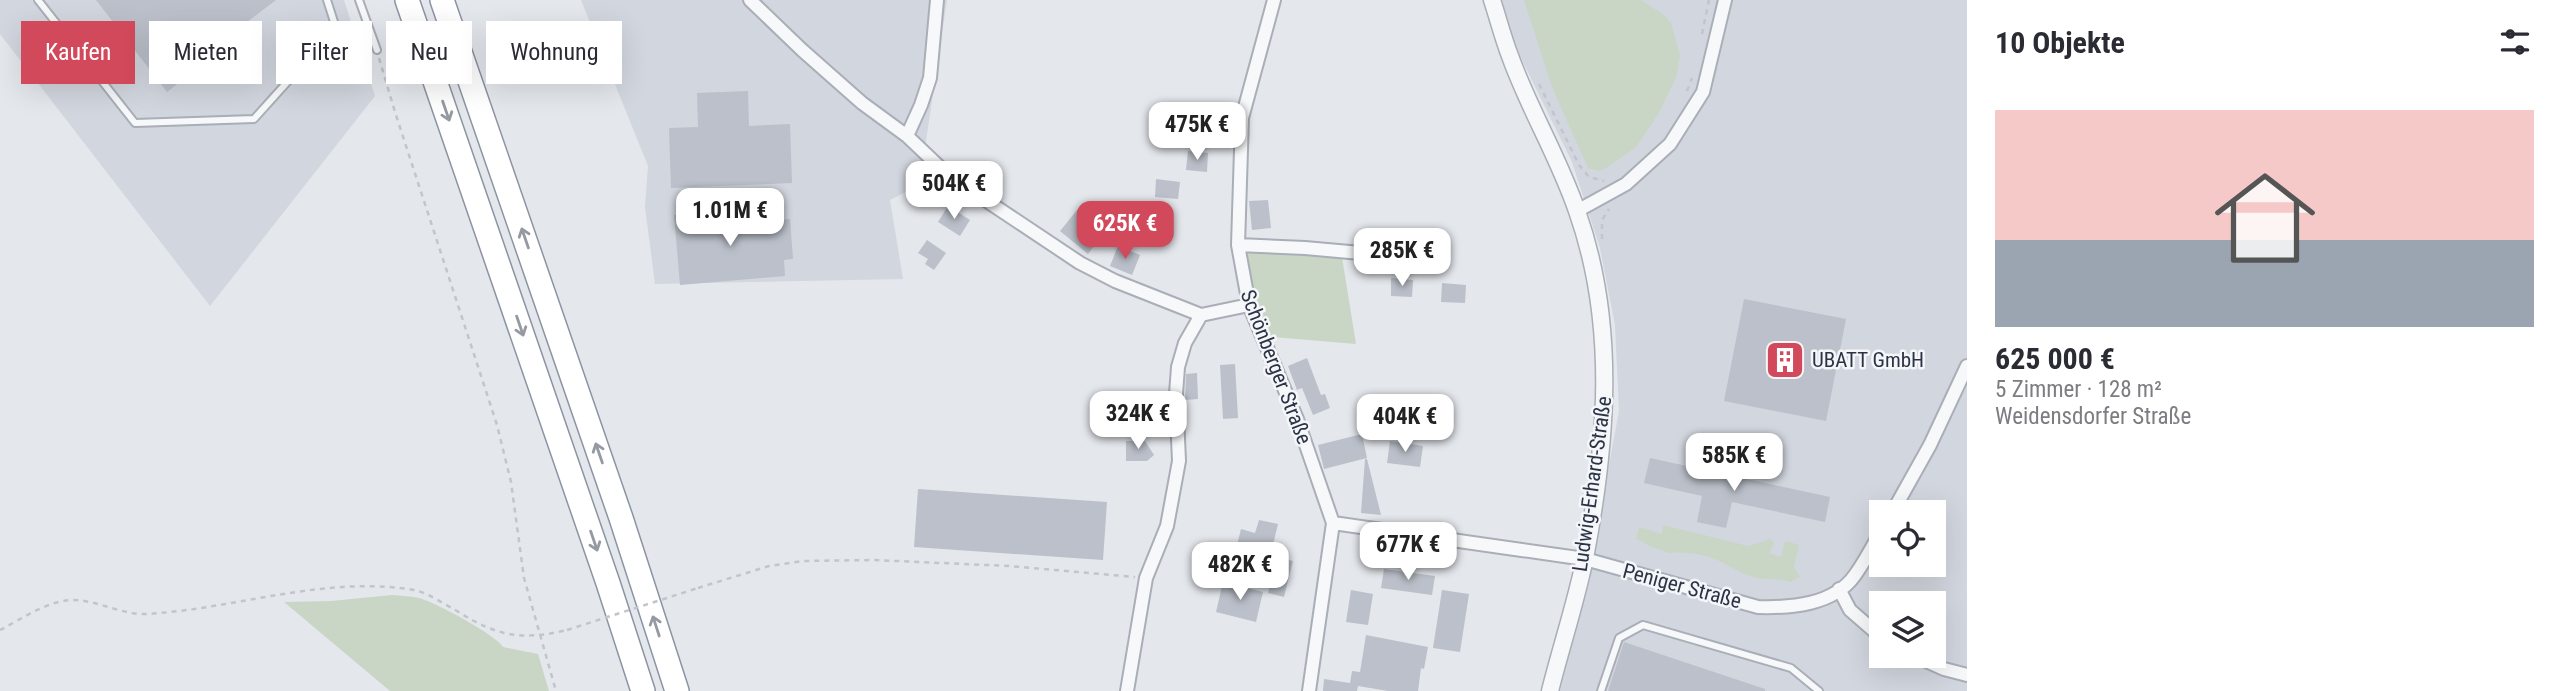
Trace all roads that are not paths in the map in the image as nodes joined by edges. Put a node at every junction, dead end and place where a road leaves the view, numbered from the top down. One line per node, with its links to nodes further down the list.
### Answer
1 (38, 0): 2 (lane)
2 (327, 0)
3 (359, 0): 11 (lane)
4 (408, 0): 27 (highway, one-way to 27)
5 (442, 0): 28 (highway, one-way to 5)
6 (750, 0): 12 (street)
7 (937, 0): 12 (street)
8 (1274, 0): 14 (street, Schönberger Straße)
9 (1492, 0): 13 (street, Ludwig-Erhard-Straße)
10 (1725, 0): 13 (street)
11 (377, 50)
12 (907, 136): 17 (street)
13 (1577, 211): 22 (street, Ludwig-Erhard-Straße)
14 (1238, 245): 15 (street); 16 (street, Schönberger Straße)
15 (1416, 258)
16 (1249, 304): 17 (street); 20 (street, Schönberger Straße)
17 (1201, 315): 29 (street)
18 (1967, 366): 19 (street)
19 (1899, 500)
20 (1334, 523): 22 (street, Peniger Straße); 30 (street, Schönberger Straße)
21 (1869, 551): 23 (street)
22 (1585, 559): 23 (street, Peniger Straße); 31 (street, Ludwig-Erhard-Straße)
23 (1839, 589): 24 (street)
24 (1869, 627)
25 (1942, 668): 26 (street)
26 (1967, 675)
27 (643, 691)
28 (677, 691)
29 (1127, 691)
30 (1309, 691)
31 (1550, 691)
32 (1601, 691): 33 (lane)
33 (1819, 691)

